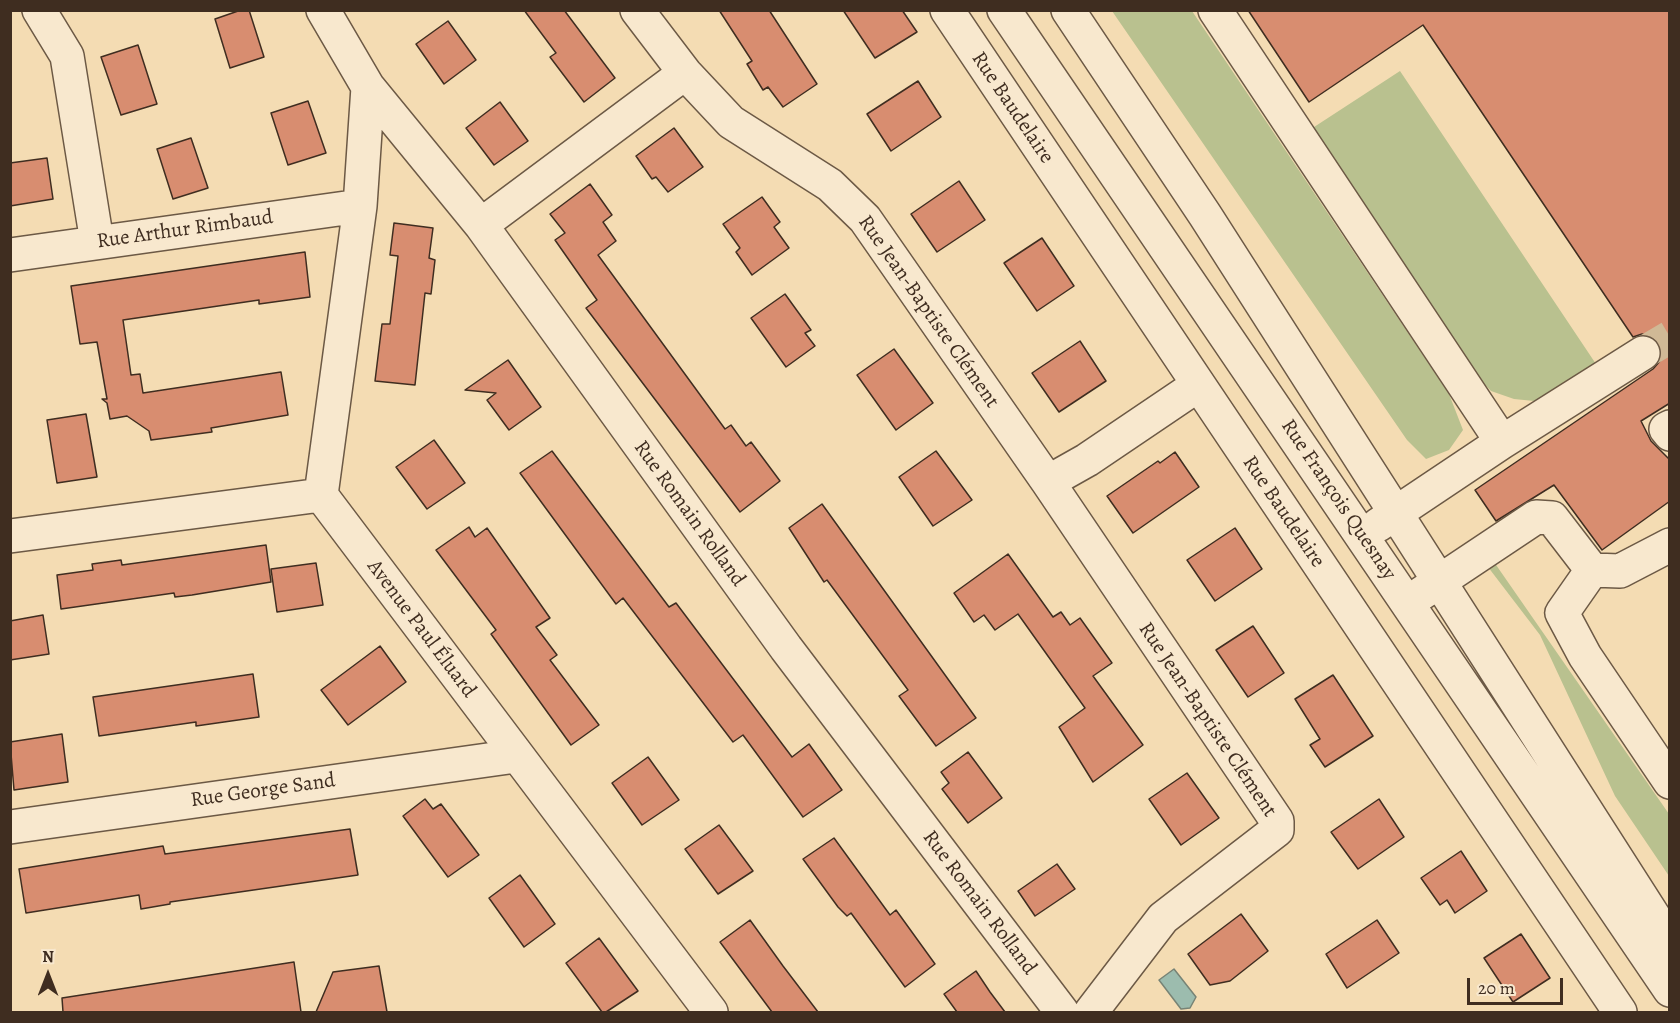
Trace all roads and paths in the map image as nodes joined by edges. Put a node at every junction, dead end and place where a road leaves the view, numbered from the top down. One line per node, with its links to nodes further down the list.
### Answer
1 (39, 10): 12 (street)
2 (323, 10): 9 (street, Rue Romain Rolland)
3 (637, 10): 8 (street, Rue Jean-Baptiste Clément)
4 (947, 10): 15 (street, Rue Baudelaire)
5 (1004, 10): 22 (street, Rue François Quesnay)
6 (1068, 10): 21 (street, Rue François Quesnay)
7 (1215, 10): 18 (street)
8 (685, 73): 11 (street); 19 (street, Rue Jean-Baptiste Clément)
9 (368, 87): 10 (street); 11 (street, Rue Romain Rolland)
10 (360, 206): 12 (street, Rue Arthur Rimbaud); 20 (street)
11 (481, 225): 34 (street, Rue Romain Rolland)
12 (97, 242): 13 (street, Rue Arthur Rimbaud)
13 (10, 255)
14 (1643, 353): 18 (street)
15 (1198, 385): 19 (street); 36 (street, Rue Baudelaire)
16 (1670, 427): 17 (street)
17 (1670, 434)
18 (1502, 442): 21 (street)
19 (1048, 482): 35 (street, Rue Jean-Baptiste Clément)
20 (321, 495): 23 (street); 28 (street, Avenue Paul Éluard)
21 (1395, 514): 22 (street); 26 (street, Rue François Quesnay)
22 (1362, 535): 27 (street, Rue François Quesnay)
23 (10, 536)
24 (1670, 545): 25 (street)
25 (1592, 570): 26 (street); 29 (street)
26 (1439, 582): 27 (street); 31 (street, Rue François Quesnay)
27 (1407, 602): 32 (street, Rue François Quesnay)
28 (516, 756): 30 (street, Rue George Sand); 33 (street, Avenue Paul Éluard)
29 (1670, 782)
30 (10, 827)
31 (1670, 942)
32 (1670, 990)
33 (711, 1012)
34 (1062, 1012)
35 (1091, 1012)
36 (1620, 1012)

